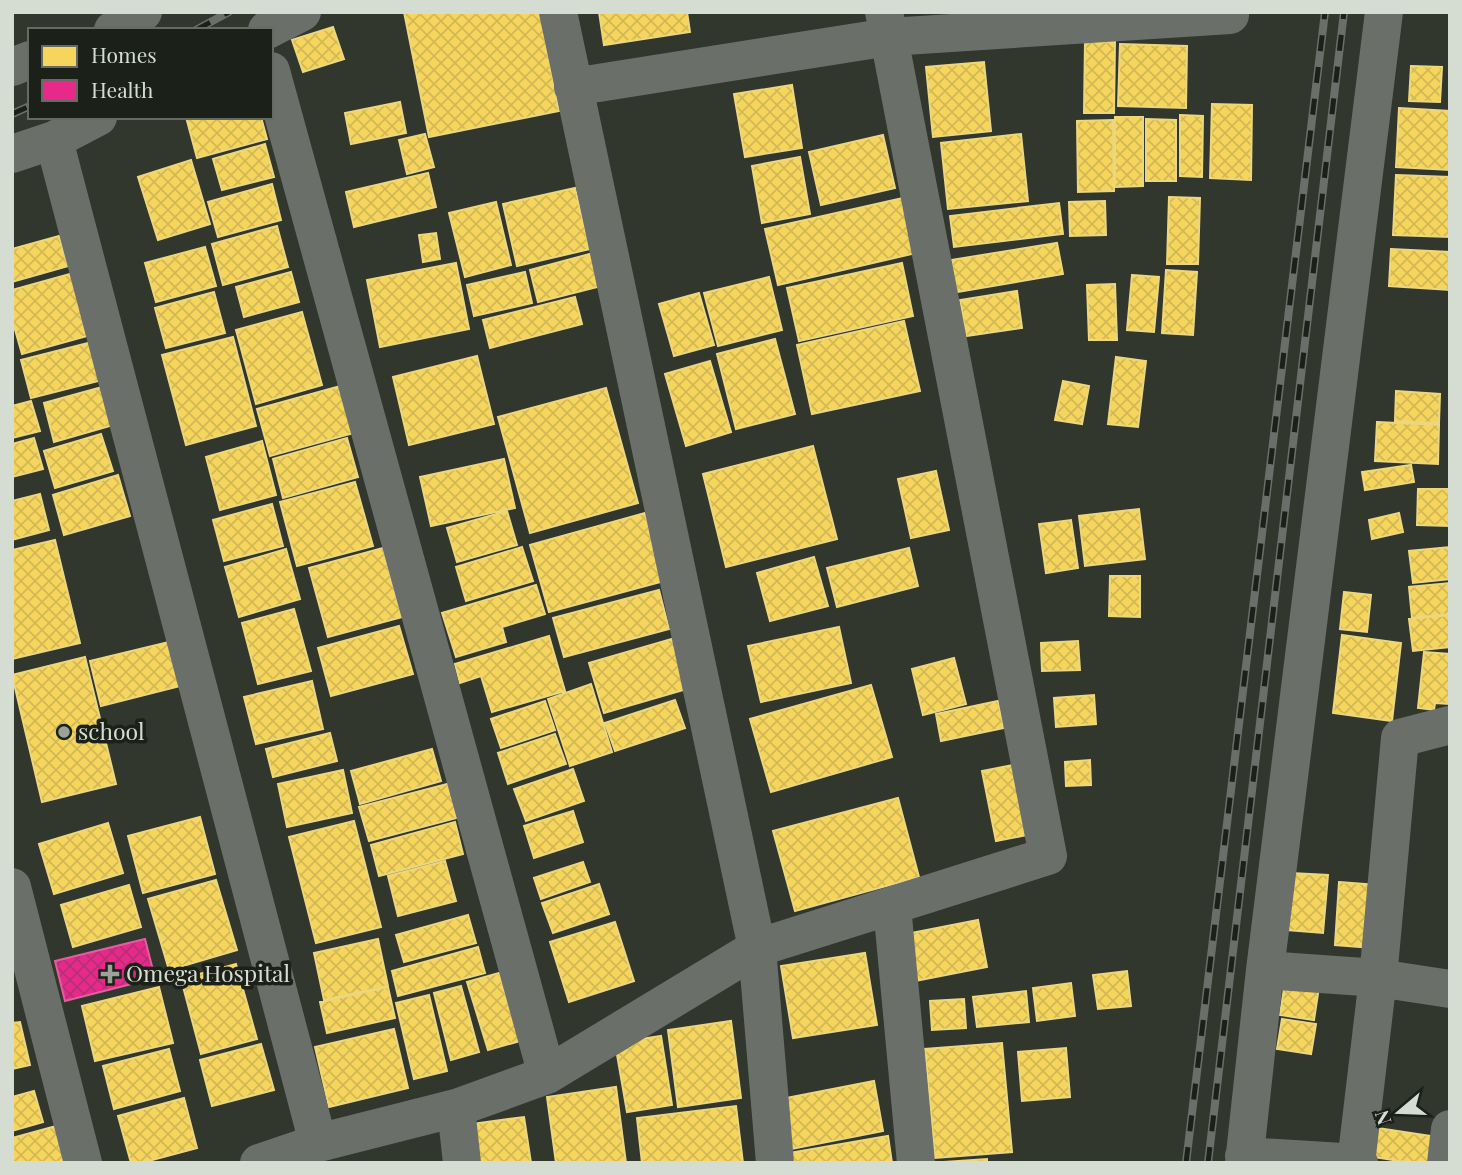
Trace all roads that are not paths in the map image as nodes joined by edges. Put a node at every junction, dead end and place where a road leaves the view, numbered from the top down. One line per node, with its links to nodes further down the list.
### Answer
1 (143, 12): 7 (street)
2 (302, 12): 8 (street)
3 (558, 12): 10 (street)
4 (1384, 12): 18 (street)
5 (1230, 15): 6 (street)
6 (886, 25): 10 (street); 16 (street)
7 (116, 28)
8 (271, 28)
9 (273, 78): 21 (street)
10 (573, 87): 17 (street)
11 (94, 119): 12 (street)
12 (54, 140): 13 (street); 24 (street)
13 (12, 154)
14 (1450, 725): 19 (street)
15 (12, 887): 27 (street)
16 (892, 906): 17 (street); 30 (street)
17 (757, 948): 21 (street); 29 (street)
18 (1265, 970): 19 (street); 25 (street)
19 (1378, 978): 20 (street); 31 (street)
20 (1450, 989)
21 (547, 1074): 22 (street)
22 (456, 1108): 24 (street); 28 (street)
23 (1450, 1129): 32 (street)
24 (318, 1143): 26 (street)
25 (1244, 1159): 31 (street)
26 (261, 1162)
27 (83, 1163)
28 (462, 1163)
29 (775, 1163)
30 (915, 1163)
31 (1357, 1163)
32 (1446, 1163)

